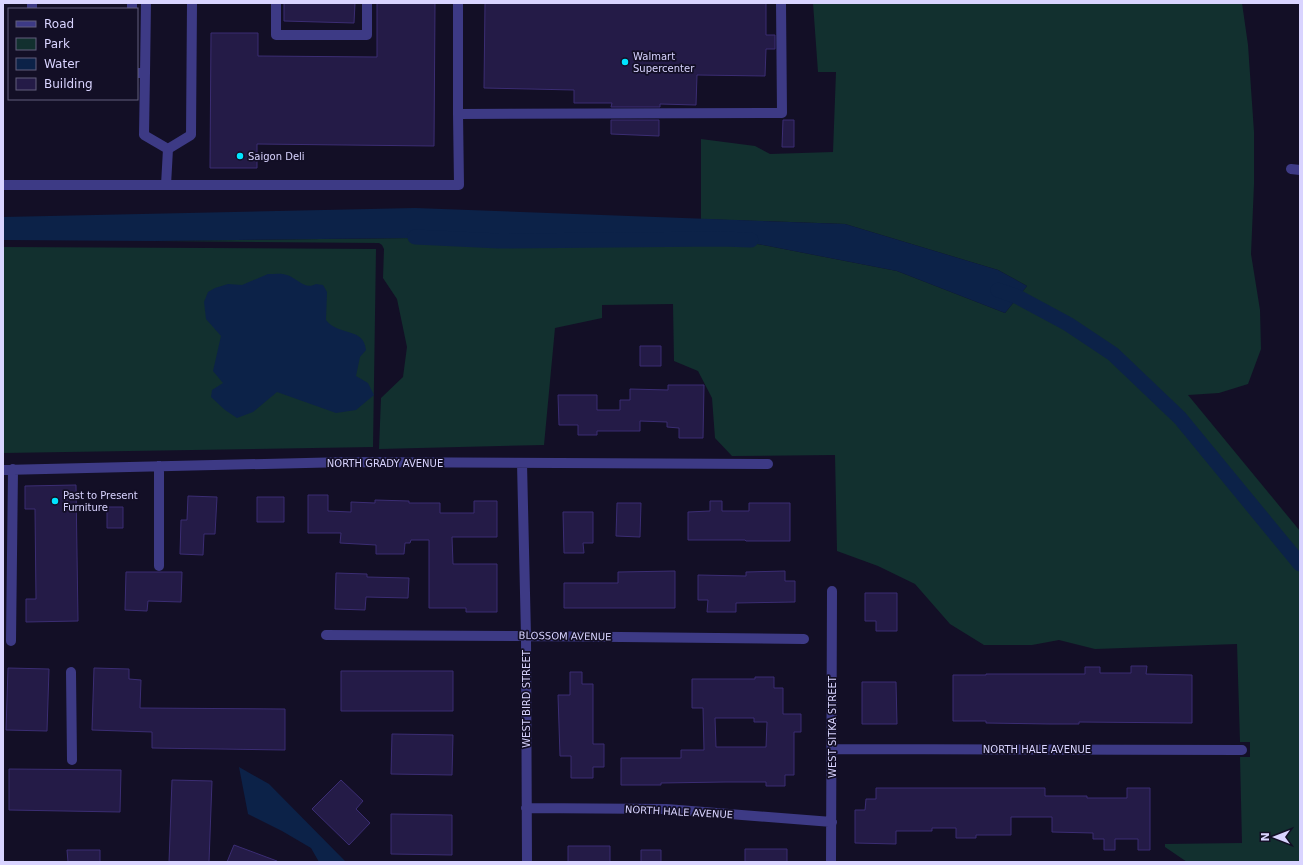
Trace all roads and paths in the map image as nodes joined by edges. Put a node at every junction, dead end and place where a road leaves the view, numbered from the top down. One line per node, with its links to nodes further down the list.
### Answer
1 (146, 3): 7 (street)
2 (192, 3): 10 (street)
3 (276, 3): 4 (street)
4 (368, 3)
5 (458, 3): 9 (street)
6 (781, 3): 9 (street)
7 (141, 34): 8 (street)
8 (141, 73): 10 (street)
9 (458, 114): 12 (street)
10 (168, 148): 12 (street)
11 (3, 185): 12 (street)
12 (166, 185)
13 (522, 463): 14 (street, NORTH GRADY AVENUE); 15 (street, NORTH GRADY AVENUE); 20 (street, WEST BIRD STREET)
14 (768, 464)
15 (159, 466): 16 (street, NORTH GRADY AVENUE); 17 (street)
16 (8, 470): 22 (street)
17 (160, 566)
18 (832, 591): 24 (street, WEST SITKA STREET)
19 (326, 635): 20 (street, BLOSSOM AVENUE)
20 (526, 636): 21 (street, BLOSSOM AVENUE); 27 (street, WEST BIRD STREET)
21 (804, 639)
22 (11, 641)
23 (71, 672): 26 (street)
24 (832, 749): 25 (street, NORTH HALE AVENUE); 28 (street, WEST SITKA STREET)
25 (1242, 750)
26 (72, 760)
27 (526, 808): 28 (street, NORTH HALE AVENUE); 29 (street, WEST BIRD STREET)
28 (832, 822): 30 (street, WEST SITKA STREET)
29 (527, 862)
30 (831, 862)

